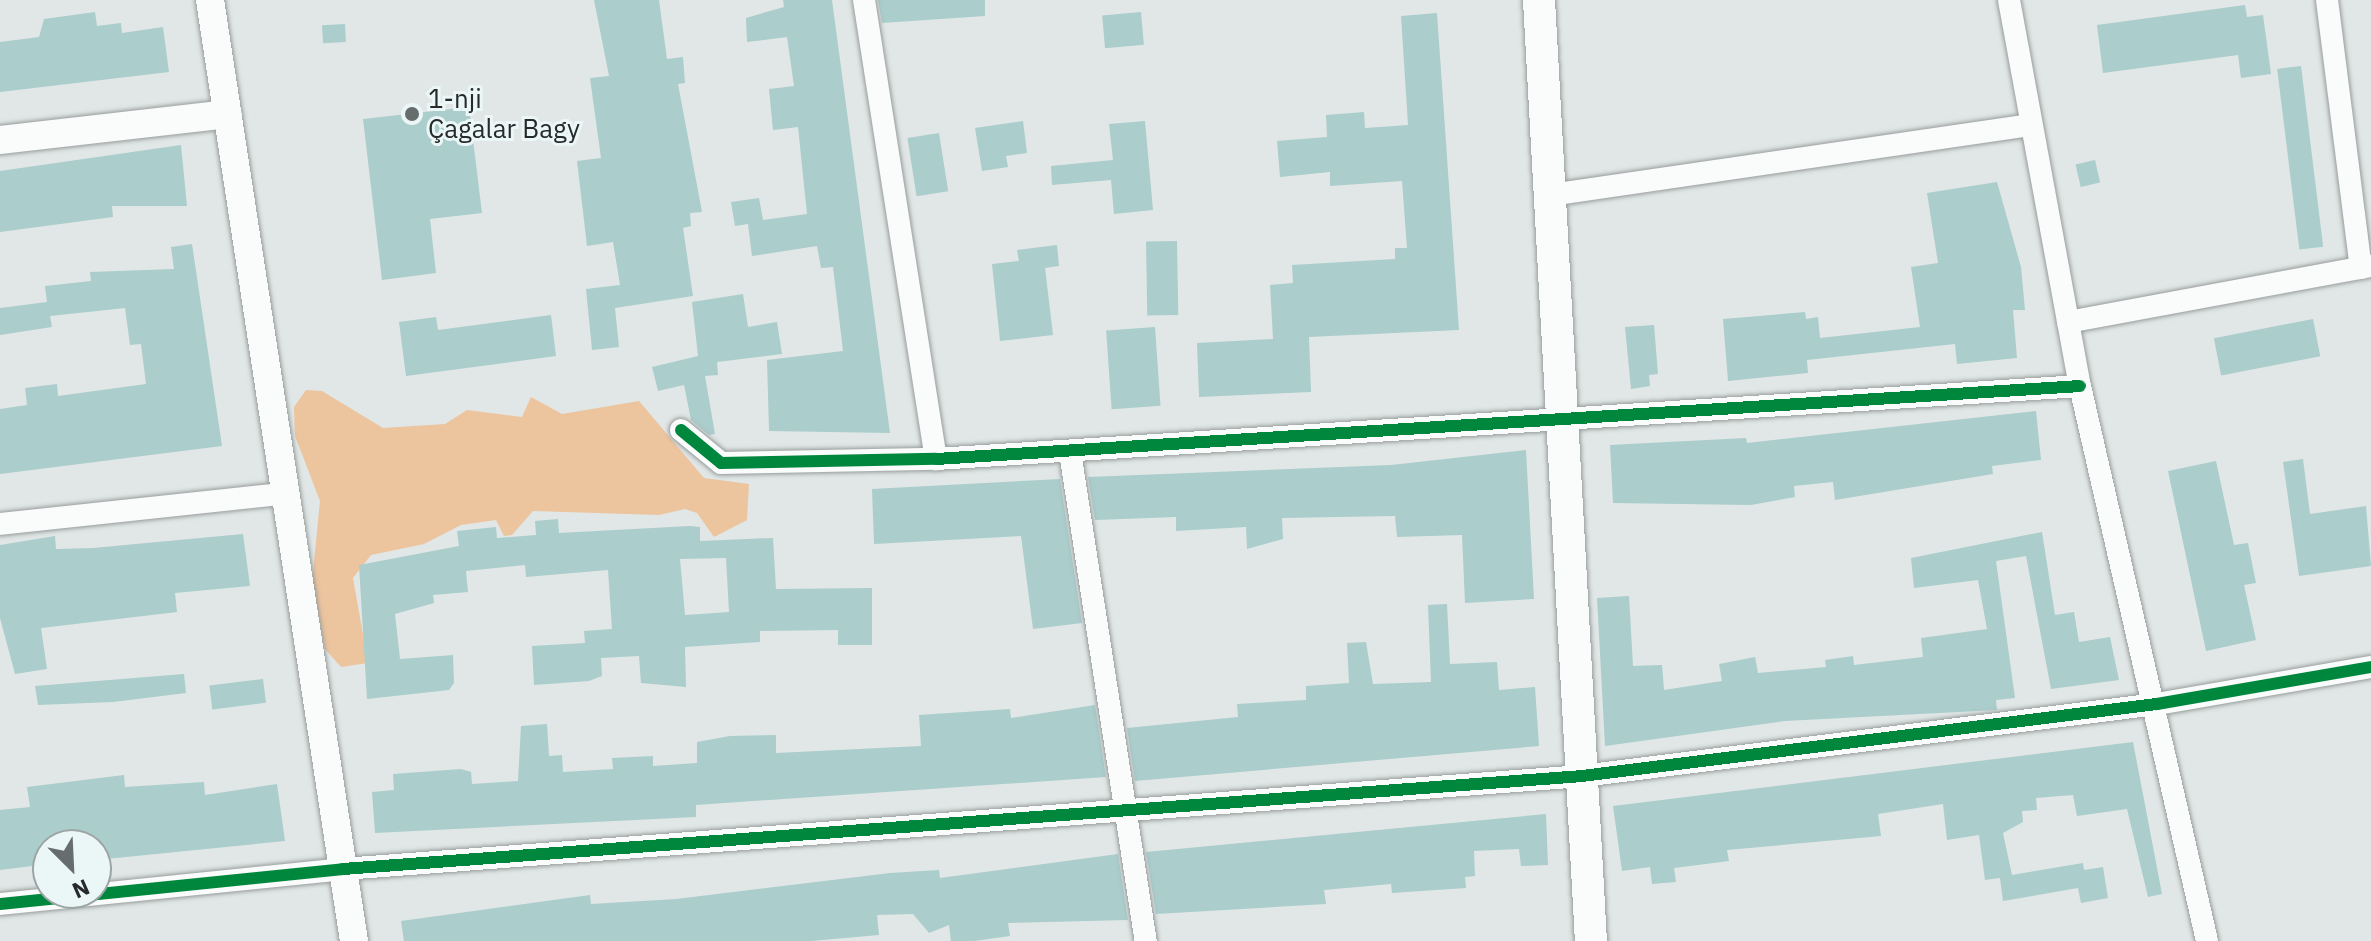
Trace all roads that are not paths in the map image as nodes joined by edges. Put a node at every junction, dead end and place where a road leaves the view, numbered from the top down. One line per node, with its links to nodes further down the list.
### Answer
1 (210, 0): 6 (street)
2 (864, 0): 16 (street)
3 (1539, 0): 9 (main road)
4 (2009, 0): 7 (street)
5 (2327, 0): 10 (street)
6 (228, 114): 8 (street); 17 (street)
7 (2029, 125): 9 (street); 11 (street)
8 (0, 140)
9 (1550, 195): 13 (main road)
10 (2366, 267): 11 (street)
11 (2068, 322): 12 (street)
12 (2080, 386): 13 (street); 20 (street)
13 (1562, 418): 15 (street); 21 (main road)
14 (681, 430): 16 (street)
15 (1070, 452): 16 (street); 22 (street)
16 (936, 459)
17 (282, 494): 18 (street); 23 (street)
18 (0, 524)
19 (2371, 667): 20 (street)
20 (2157, 704): 21 (street); 28 (street)
21 (1582, 776): 22 (street); 27 (main road)
22 (1128, 810): 23 (street); 26 (street)
23 (343, 869): 24 (street); 25 (street)
24 (0, 904)
25 (354, 941)
26 (1146, 941)
27 (1591, 941)
28 (2207, 941)

